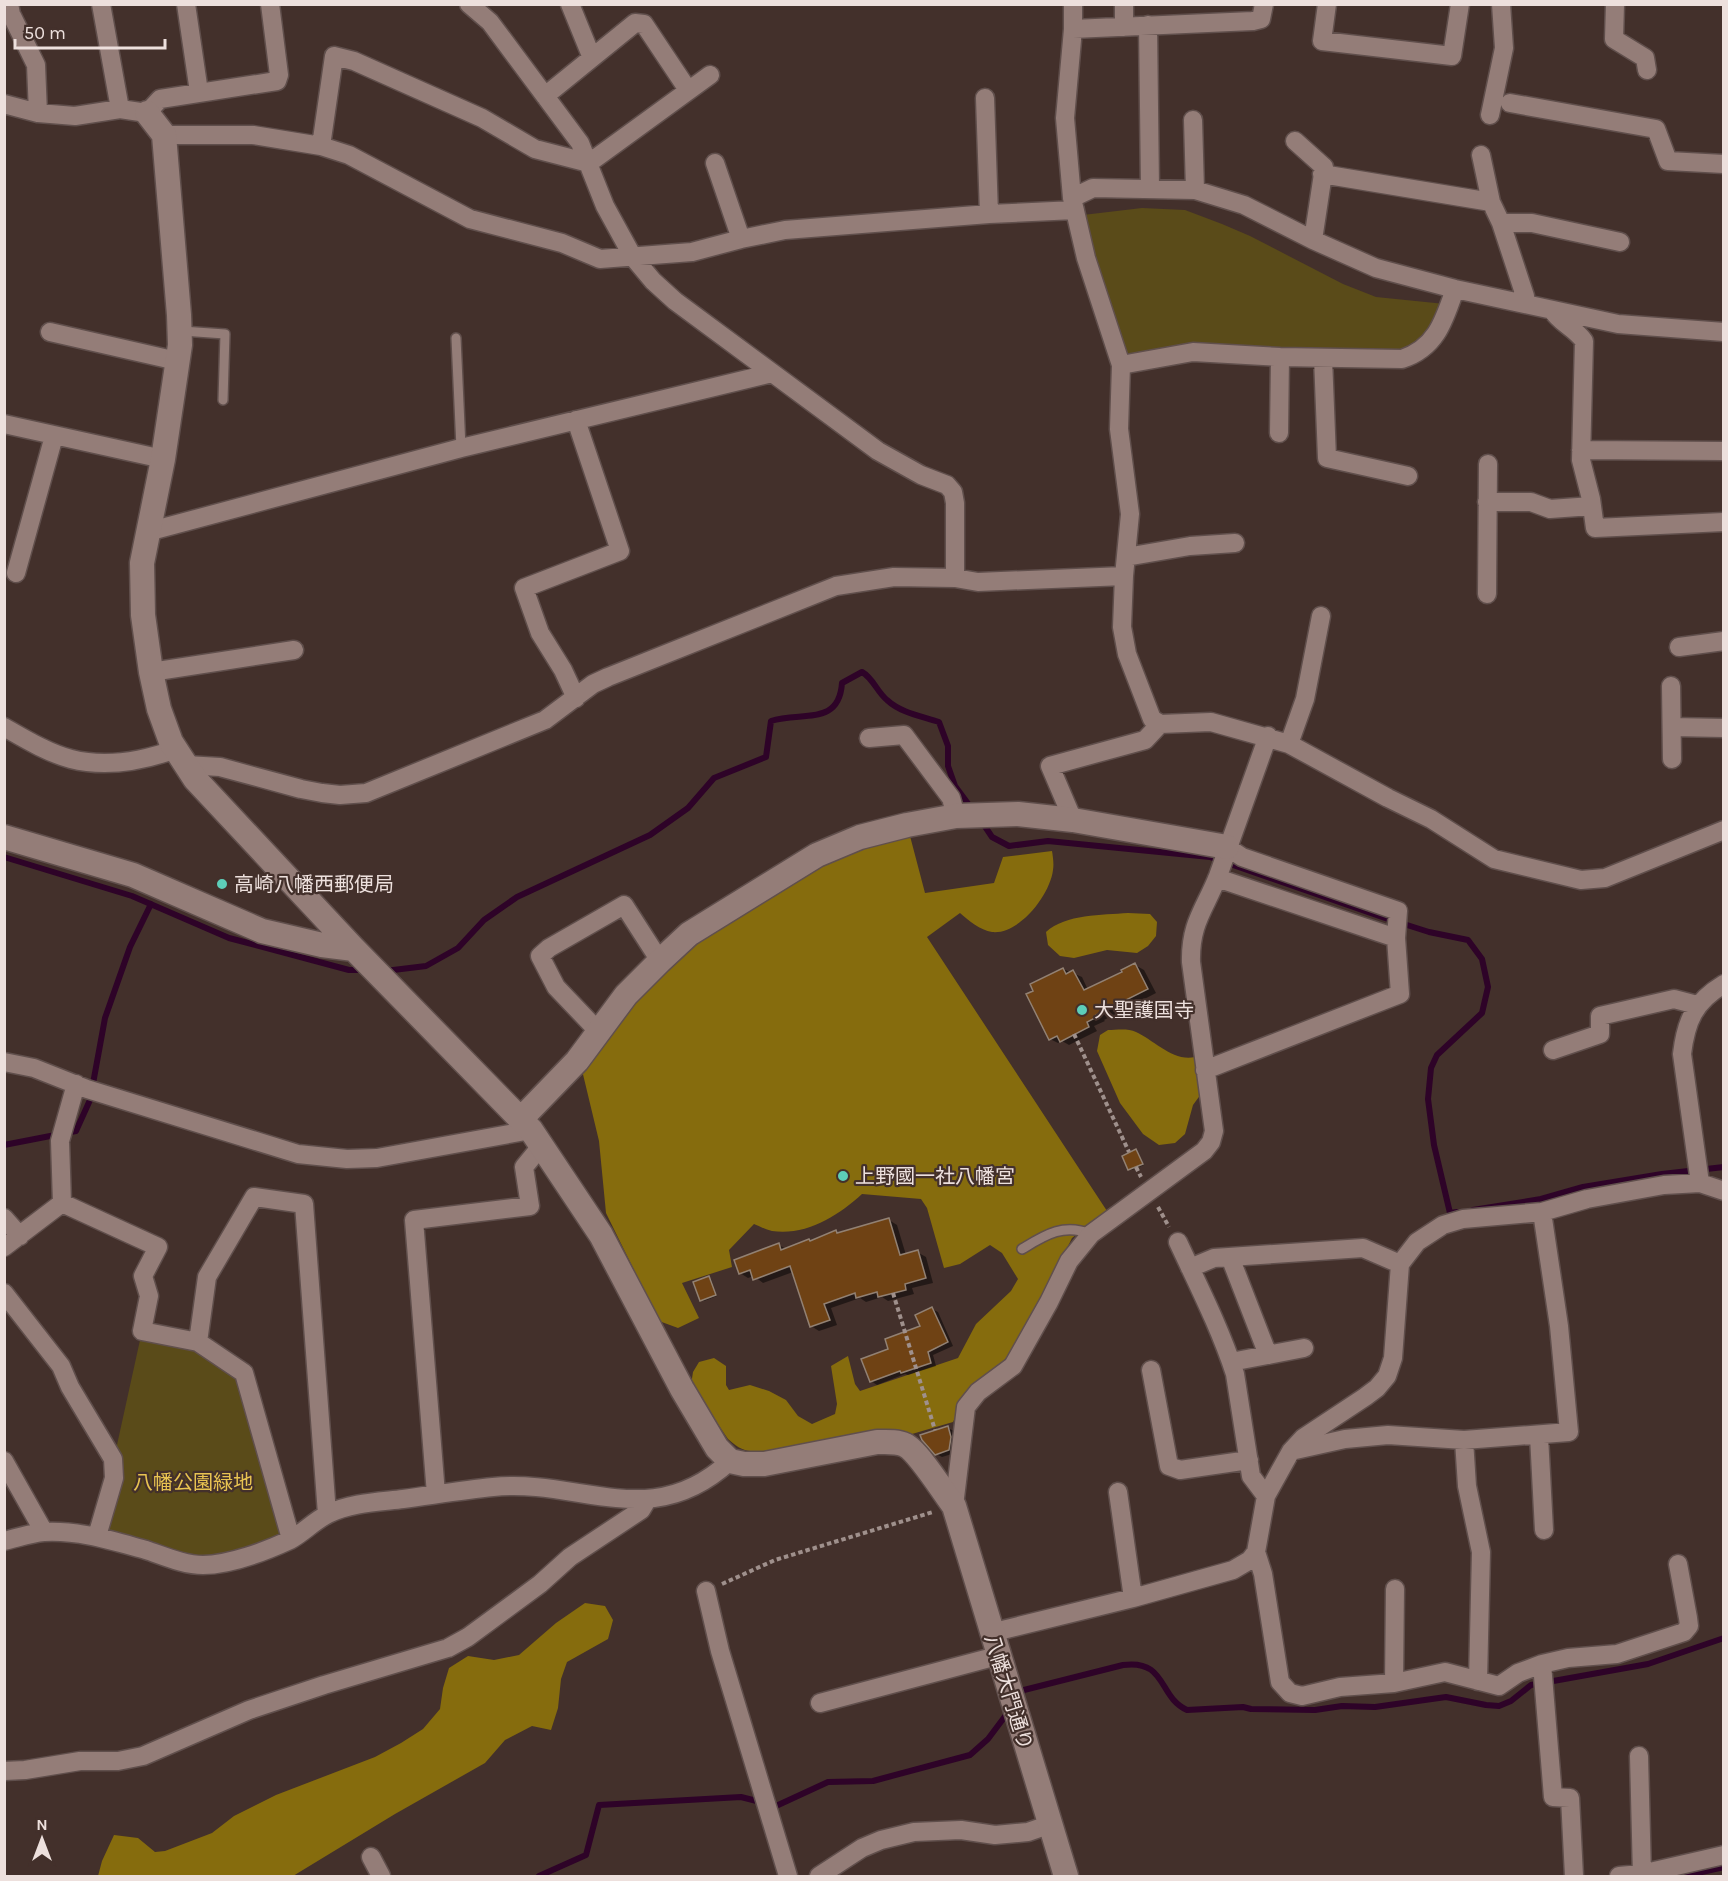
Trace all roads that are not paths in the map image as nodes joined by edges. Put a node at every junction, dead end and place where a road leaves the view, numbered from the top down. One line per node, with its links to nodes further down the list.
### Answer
1 (9, 4): 28 (street)
2 (101, 4): 26 (street)
3 (186, 4): 21 (street)
4 (270, 4): 21 (street)
5 (469, 4): 22 (street)
6 (570, 4): 17 (street)
7 (1073, 4): 16 (street)
8 (1124, 4): 15 (street)
9 (1264, 4): 14 (street)
10 (1327, 4): 11 (street)
11 (1460, 4)
12 (1501, 4): 29 (street)
13 (1615, 4): 18 (street)
14 (1148, 25): 15 (street); 39 (street)
15 (1124, 27): 16 (street)
16 (1073, 29): 42 (street)
17 (592, 58): 20 (street); 22 (street)
18 (1647, 70)
19 (710, 75): 20 (street)
20 (688, 90): 35 (street)
21 (199, 92): 27 (street)
22 (545, 96): 35 (street)
23 (985, 98): 43 (street)
24 (4, 104): 28 (street)
25 (1510, 104): 37 (street)
26 (120, 109): 27 (street); 28 (street)
27 (147, 113): 31 (street)
28 (38, 114)
29 (1490, 115)
30 (1193, 120): 40 (street)
31 (164, 135): 33 (street); 52 (street)
32 (1295, 141): 38 (street)
33 (321, 146): 35 (street); 48 (street)
34 (1481, 155): 41 (street)
35 (589, 163): 48 (street)
36 (715, 163): 45 (street)
37 (1724, 164)
38 (1322, 174): 41 (street); 46 (street)
39 (1150, 188): 40 (street); 42 (street)
40 (1195, 190): 46 (street)
41 (1491, 202): 44 (street)
42 (1074, 204): 43 (street); 59 (street)
43 (989, 214): 45 (street)
44 (1501, 223): 47 (street); 50 (street)
45 (741, 239): 48 (street)
46 (1313, 240): 49 (street)
47 (1620, 242)
48 (633, 257): 60 (street)
49 (1455, 289): 50 (street); 57 (street)
50 (1524, 303): 51 (street)
51 (1551, 309): 54 (street); 67 (street)
52 (179, 331): 58 (street); 61 (lane)
53 (50, 332): 58 (street)
54 (1724, 332)
55 (456, 338): 66 (lane)
56 (1280, 357): 57 (street); 59 (street); 64 (street)
57 (1323, 358): 71 (street)
58 (177, 361): 69 (street)
59 (1121, 365): 77 (street)
60 (772, 373): 62 (street); 80 (street)
61 (224, 400)
62 (576, 420): 66 (street); 88 (street)
63 (4, 424): 65 (street)
64 (1279, 433)
65 (54, 436): 69 (street); 78 (street)
66 (461, 448): 75 (street)
67 (1581, 450): 68 (street); 73 (street)
68 (1724, 451)
69 (163, 459): 75 (street)
70 (1488, 464): 72 (street)
71 (1407, 476)
72 (1487, 502): 73 (street); 81 (street)
73 (1592, 506): 74 (street)
74 (1724, 522)
75 (147, 532): 86 (street)
76 (1235, 543): 77 (street)
77 (1126, 557): 79 (street)
78 (16, 573)
79 (1124, 576): 80 (street); 89 (street)
80 (955, 578): 88 (street)
81 (1487, 594)
82 (1321, 616): 95 (street)
83 (1724, 641): 84 (street)
84 (1679, 647)
85 (294, 650): 86 (street)
86 (151, 672): 96 (street)
87 (1671, 686): 91 (street)
88 (576, 698): 96 (street)
89 (1160, 724): 93 (street); 99 (street)
90 (4, 727): 96 (street)
91 (1672, 727): 92 (street); 97 (street)
92 (1724, 728)
93 (1268, 736): 95 (street); 102 (street)
94 (869, 738): 98 (street)
95 (1289, 744): 100 (street)
96 (181, 757): 105 (street)
97 (1672, 759)
98 (956, 816): 99 (street); 106 (street)
99 (1073, 820): 102 (street)
100 (1724, 830)
101 (4, 837): 105 (street)
102 (1227, 847): 103 (street); 104 (street)
103 (1217, 878): 104 (street); 112 (street)
104 (1396, 938): 112 (street)
105 (354, 949): 114 (street)
106 (660, 961): 109 (street); 109 (street)
107 (1724, 984): 108 (street)
108 (1697, 1005): 110 (street); 115 (street)
109 (598, 1031): 114 (street)
110 (1553, 1050)
111 (4, 1062): 113 (street)
112 (1205, 1070): 120 (street)
113 (76, 1084): 114 (street); 117 (street)
114 (531, 1131): 139 (street); 141 (street)
115 (1700, 1183): 116 (street); 118 (street)
116 (1724, 1191)
117 (62, 1203): 121 (street); 129 (street)
118 (1542, 1212): 126 (street); 134 (street)
119 (4, 1218): 121 (street)
120 (1091, 1234): 124 (lane); 144 (street)
121 (20, 1236): 123 (street)
122 (1178, 1242): 127 (street)
123 (4, 1247)
124 (1022, 1249)
125 (1230, 1257): 126 (street); 127 (street); 131 (street)
126 (1400, 1264): 136 (street)
127 (1190, 1268): 132 (street)
128 (4, 1293): 148 (street)
129 (198, 1342): 145 (street); 149 (street)
130 (1304, 1348): 131 (street)
131 (1268, 1355): 132 (street)
132 (1232, 1362): 137 (street)
133 (1151, 1370): 137 (street)
134 (1539, 1436): 135 (street); 146 (street)
135 (1464, 1440): 136 (street); 159 (street)
136 (1291, 1450): 142 (street)
137 (1249, 1460): 142 (street)
138 (4, 1461): 147 (street)
139 (730, 1461): 143 (street); 144 (street, 八幡大門通り)
140 (1118, 1492): 155 (street)
141 (436, 1494): 143 (street); 145 (street)
142 (1266, 1496): 151 (street)
143 (647, 1500): 163 (street)
144 (954, 1506): 156 (street, 八幡大門通り)
145 (327, 1514): 149 (street)
146 (1544, 1530)
147 (44, 1532): 148 (street); 150 (street)
148 (97, 1536): 149 (street)
149 (291, 1539)
150 (4, 1541)
151 (1256, 1552): 155 (street); 160 (street)
152 (1678, 1564): 158 (street)
153 (1395, 1589): 160 (street)
154 (706, 1591): 169 (street)
155 (1133, 1598): 156 (street)
156 (990, 1633): 157 (street, 八幡大門通り)
157 (998, 1656): 161 (street); 164 (street, 八幡大門通り)
158 (1542, 1664): 159 (street); 172 (street)
159 (1478, 1680): 160 (street)
160 (1394, 1683)
161 (820, 1704)
162 (1638, 1756): 167 (street)
163 (4, 1771)
164 (1051, 1824): 170 (street); 171 (street, 八幡大門通り)
165 (1724, 1855): 167 (street)
166 (371, 1857): 168 (street)
167 (1642, 1875): 173 (street)
168 (381, 1876)
169 (788, 1876)
170 (819, 1876)
171 (1066, 1876)
172 (1574, 1876)
173 (1619, 1876)

